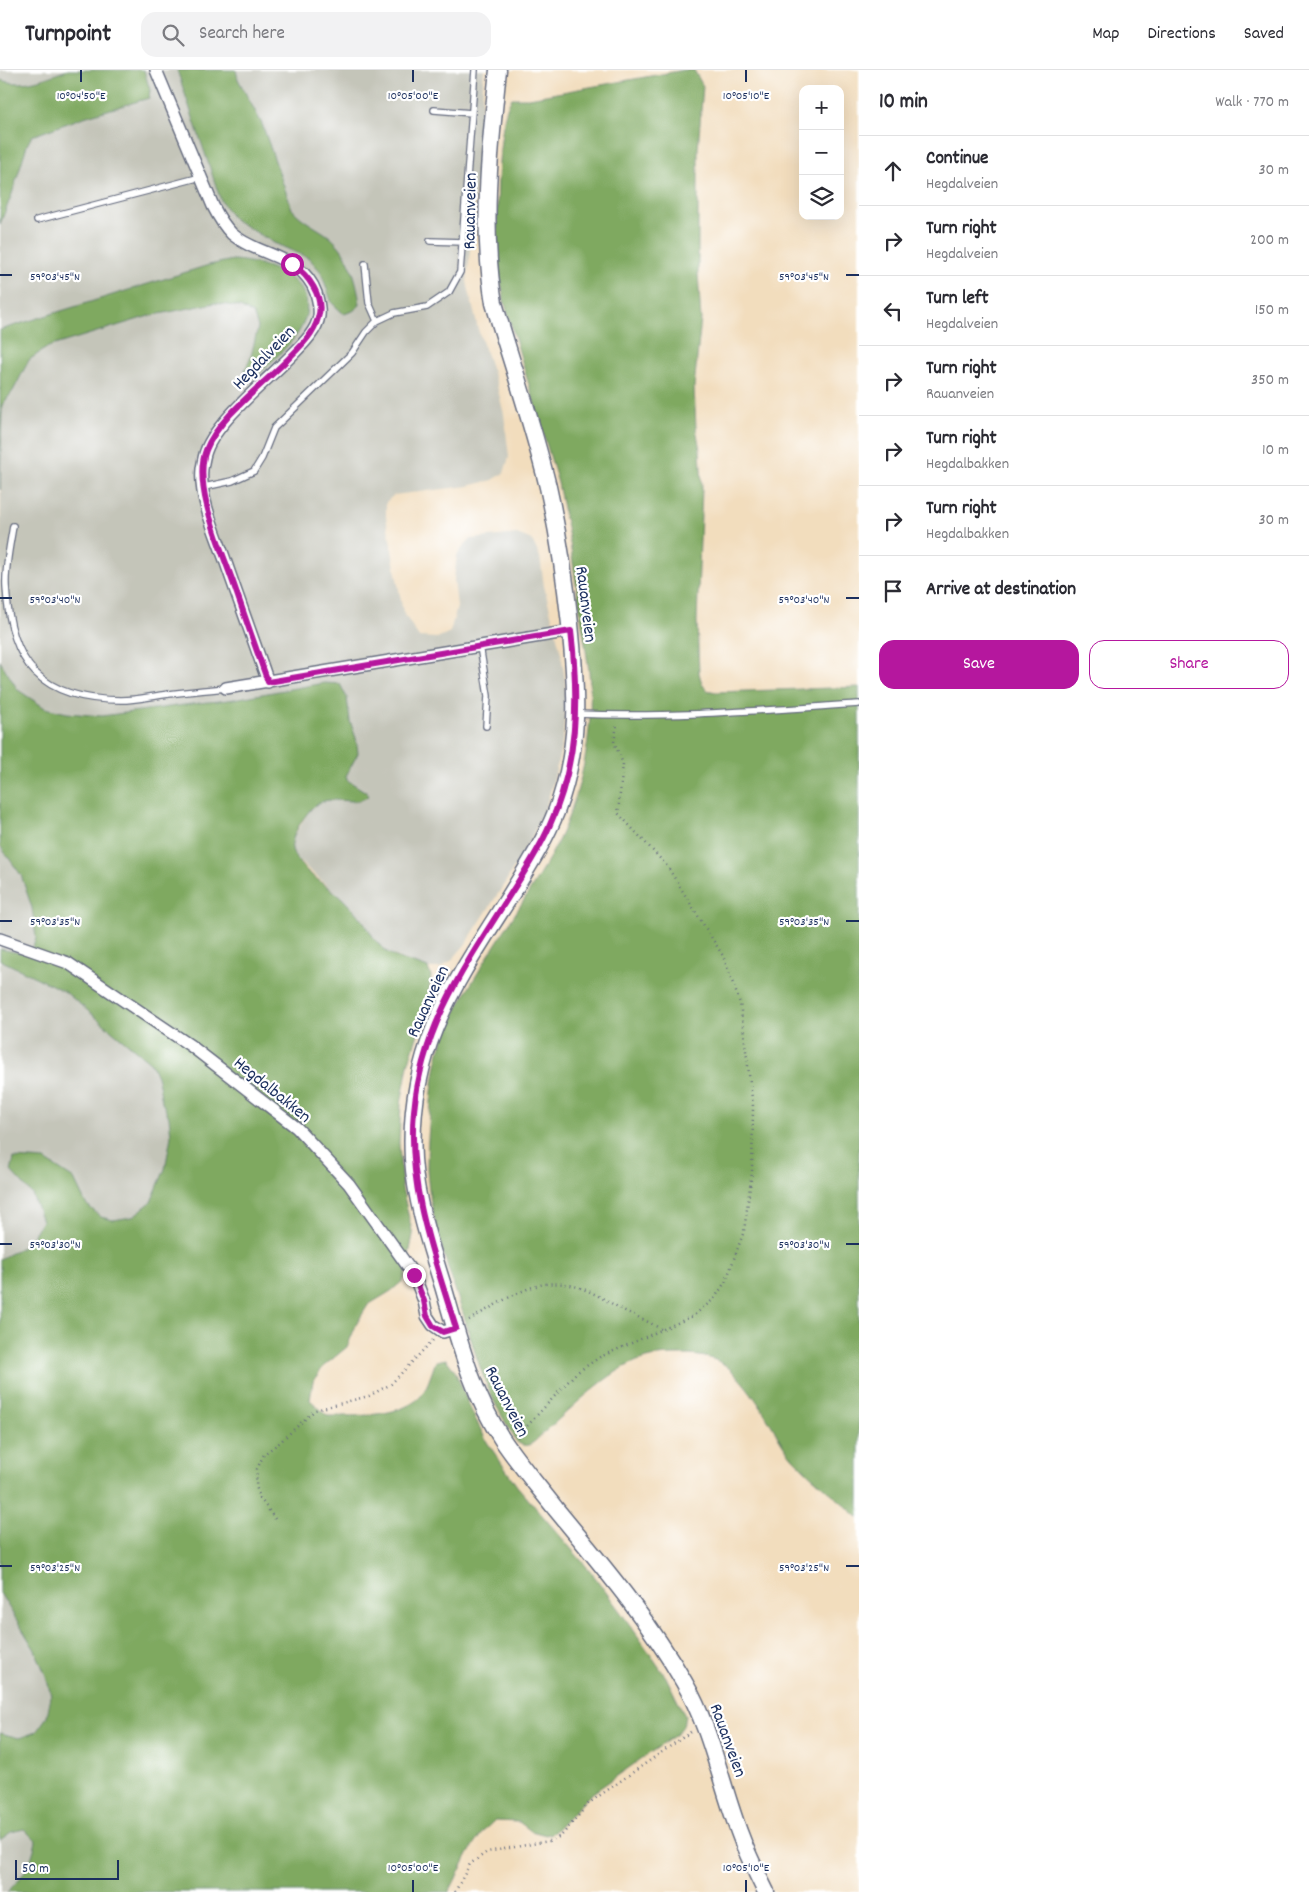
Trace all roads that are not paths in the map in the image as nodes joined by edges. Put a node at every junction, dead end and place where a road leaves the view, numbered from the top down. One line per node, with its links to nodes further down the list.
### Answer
1 (156, 70): 6 (street, Hegdalveien)
2 (475, 70): 5 (lane)
3 (498, 70): 14 (main road, Rauanveien)
4 (434, 110): 5 (lane)
5 (472, 113): 9 (lane)
6 (201, 177): 7 (lane); 12 (street, Hegdalveien)
7 (37, 220)
8 (430, 241): 9 (lane)
9 (463, 242): 11 (lane)
10 (365, 264): 11 (lane)
11 (377, 321): 12 (lane)
12 (204, 487): 16 (street, Hegdalveien)
13 (13, 526): 17 (lane)
14 (571, 631): 15 (street); 19 (main road, Rauanveien)
15 (480, 646): 16 (street); 20 (lane)
16 (268, 682): 17 (street)
17 (226, 688)
18 (859, 704): 19 (lane)
19 (576, 714): 22 (main road, Rauanveien)
20 (486, 726)
21 (0, 939): 22 (street, Hegdalbakken)
22 (449, 1330): 23 (main road, Rauanveien)
23 (766, 1892)

